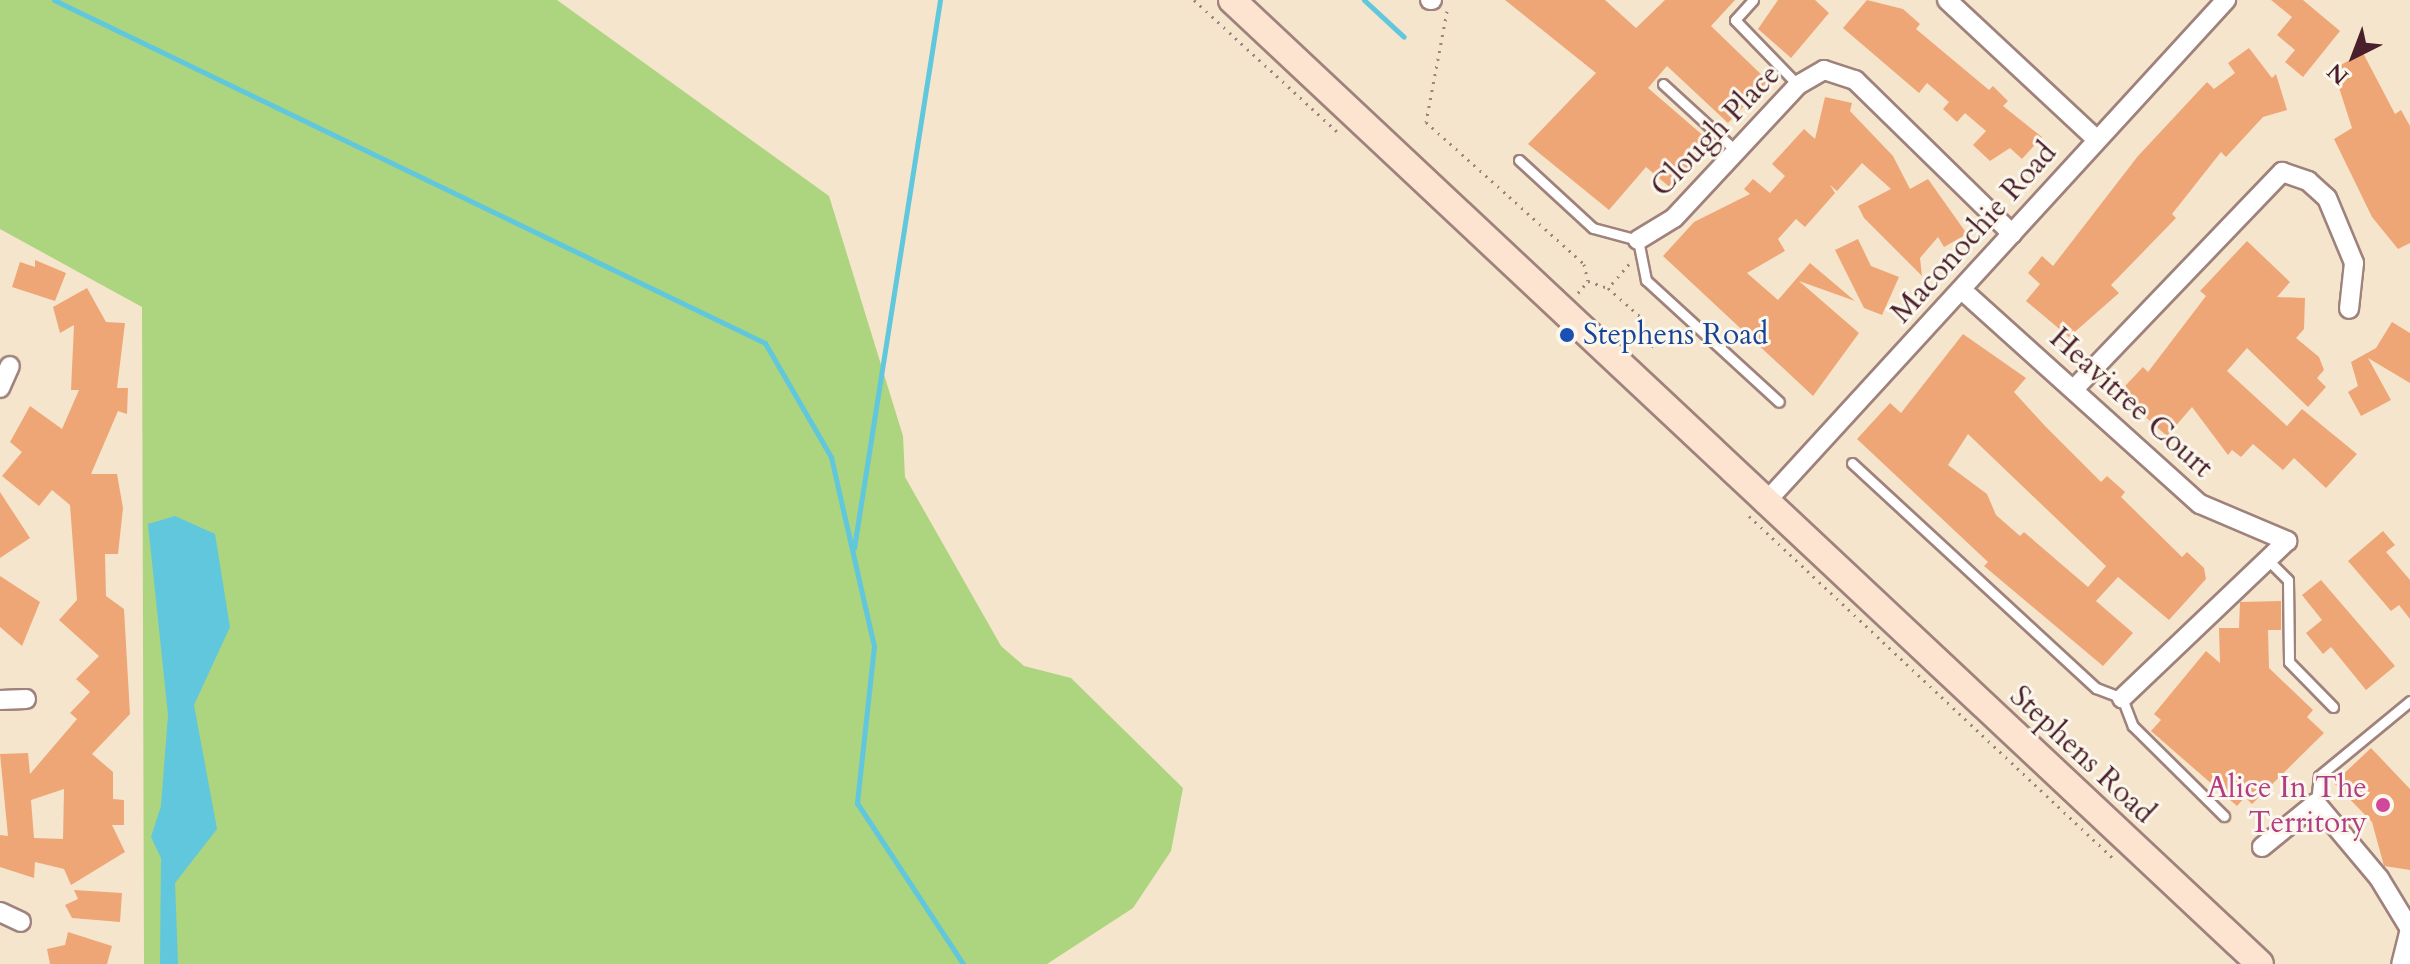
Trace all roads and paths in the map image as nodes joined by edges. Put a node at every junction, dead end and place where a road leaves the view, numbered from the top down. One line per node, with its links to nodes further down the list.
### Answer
1 (1232, 0): 23 (street, Stephens Road)
2 (1449, 0): 14 (path)
3 (1753, 0): 7 (lane)
4 (1947, 0): 8 (street)
5 (2226, 0): 8 (street, Maconochie Road)
6 (1663, 84): 9 (lane)
7 (1798, 85): 9 (street, Clough Place); 11 (street, Clough Place)
8 (2096, 139): 11 (street, Maconochie Road)
9 (1736, 151): 12 (street, Clough Place)
10 (1519, 160): 12 (lane)
11 (2012, 234): 15 (street, Maconochie Road)
12 (1638, 240): 13 (lane)
13 (1643, 263): 14 (path); 21 (lane)
14 (1608, 288): 17 (path)
15 (1962, 290): 20 (street, Heavitree Court); 23 (street, Maconochie Road)
16 (2349, 309): 20 (street)
17 (1656, 349)
18 (10, 366): 19 (street)
19 (0, 388)
20 (2074, 389): 24 (street, Heavitree Court)
21 (1779, 402)
22 (1852, 463): 25 (lane)
23 (1764, 504): 36 (street, Stephens Road)
24 (2268, 560): 25 (street); 29 (lane)
25 (2122, 698): 31 (lane)
26 (26, 699): 27 (street)
27 (0, 700)
28 (2410, 701): 30 (lane)
29 (2333, 707)
30 (2316, 803): 32 (street); 35 (street)
31 (2224, 816)
32 (2262, 847)
33 (0, 912): 34 (street)
34 (21, 922)
35 (2410, 929): 37 (street)
36 (2260, 964)
37 (2401, 964)

